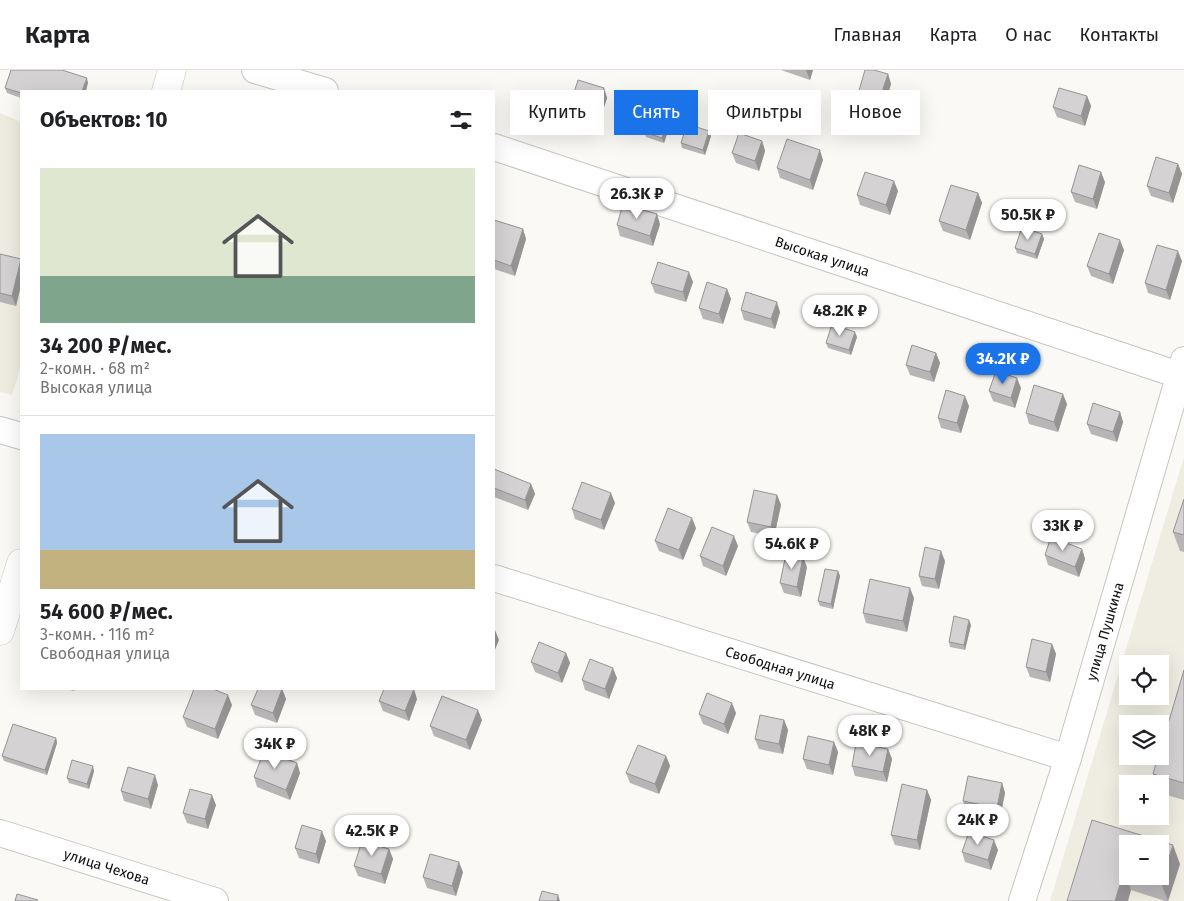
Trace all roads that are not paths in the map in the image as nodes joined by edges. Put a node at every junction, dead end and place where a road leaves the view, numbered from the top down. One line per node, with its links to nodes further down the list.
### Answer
1 (172, 70): 3 (main road)
2 (255, 70): 4 (street)
3 (166, 90)
4 (322, 90)
5 (495, 147): 6 (street, Высокая улица)
6 (1182, 368): 12 (street, улица Пушкина)
7 (0, 430): 8 (street)
8 (20, 436)
9 (20, 566): 11 (main road)
10 (495, 578): 12 (street, Свободная улица)
11 (0, 631)
12 (1068, 758): 15 (street, улица Пушкина)
13 (0, 833): 14 (street, улица Чехова)
14 (215, 901)
15 (1022, 901)

